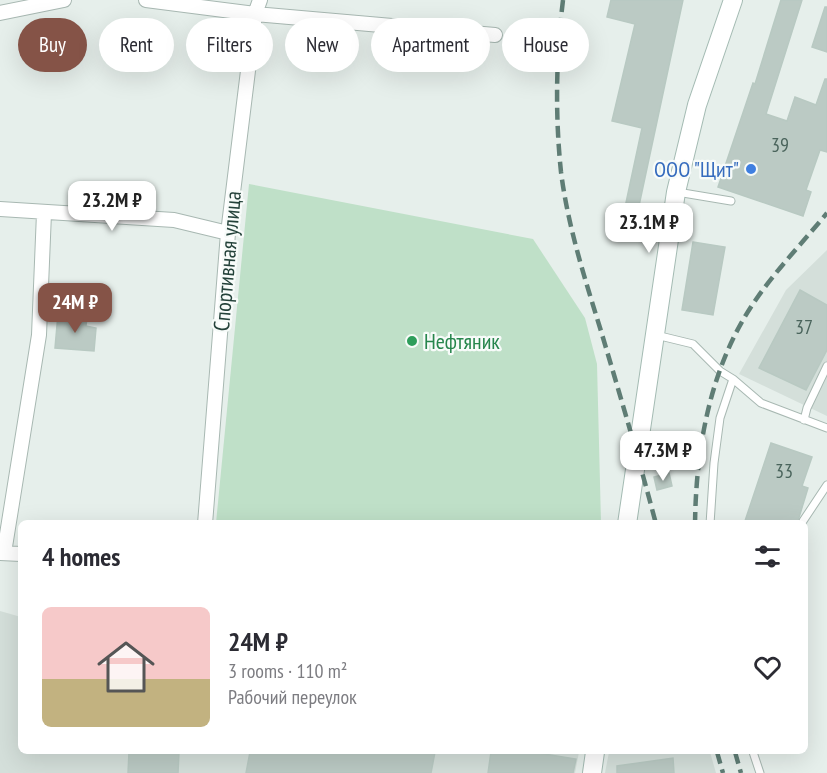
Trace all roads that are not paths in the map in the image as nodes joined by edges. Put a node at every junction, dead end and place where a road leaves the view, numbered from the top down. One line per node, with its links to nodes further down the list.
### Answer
1 (64, 0): 5 (street)
2 (146, 0): 6 (street)
3 (260, 0): 6 (street, Спортивная улица)
4 (732, 0): 8 (main road)
5 (0, 13)
6 (255, 14): 7 (street); 12 (street, Спортивная улица)
7 (495, 35)
8 (676, 192): 9 (lane); 13 (main road)
9 (731, 201)
10 (0, 209): 11 (street)
11 (44, 213): 12 (street); 23 (street)
12 (228, 233): 19 (street, Спортивная улица)
13 (656, 335): 15 (lane); 20 (main road)
14 (827, 366): 16 (lane)
15 (733, 379): 16 (lane); 21 (lane)
16 (804, 420): 17 (lane)
17 (827, 428)
18 (827, 485): 22 (lane)
19 (205, 520)
20 (628, 520)
21 (710, 520)
22 (804, 520)
23 (2, 553): 24 (street)
24 (18, 554)
25 (595, 754): 27 (main road)
26 (754, 754): 28 (lane)
27 (592, 773)
28 (760, 773)

